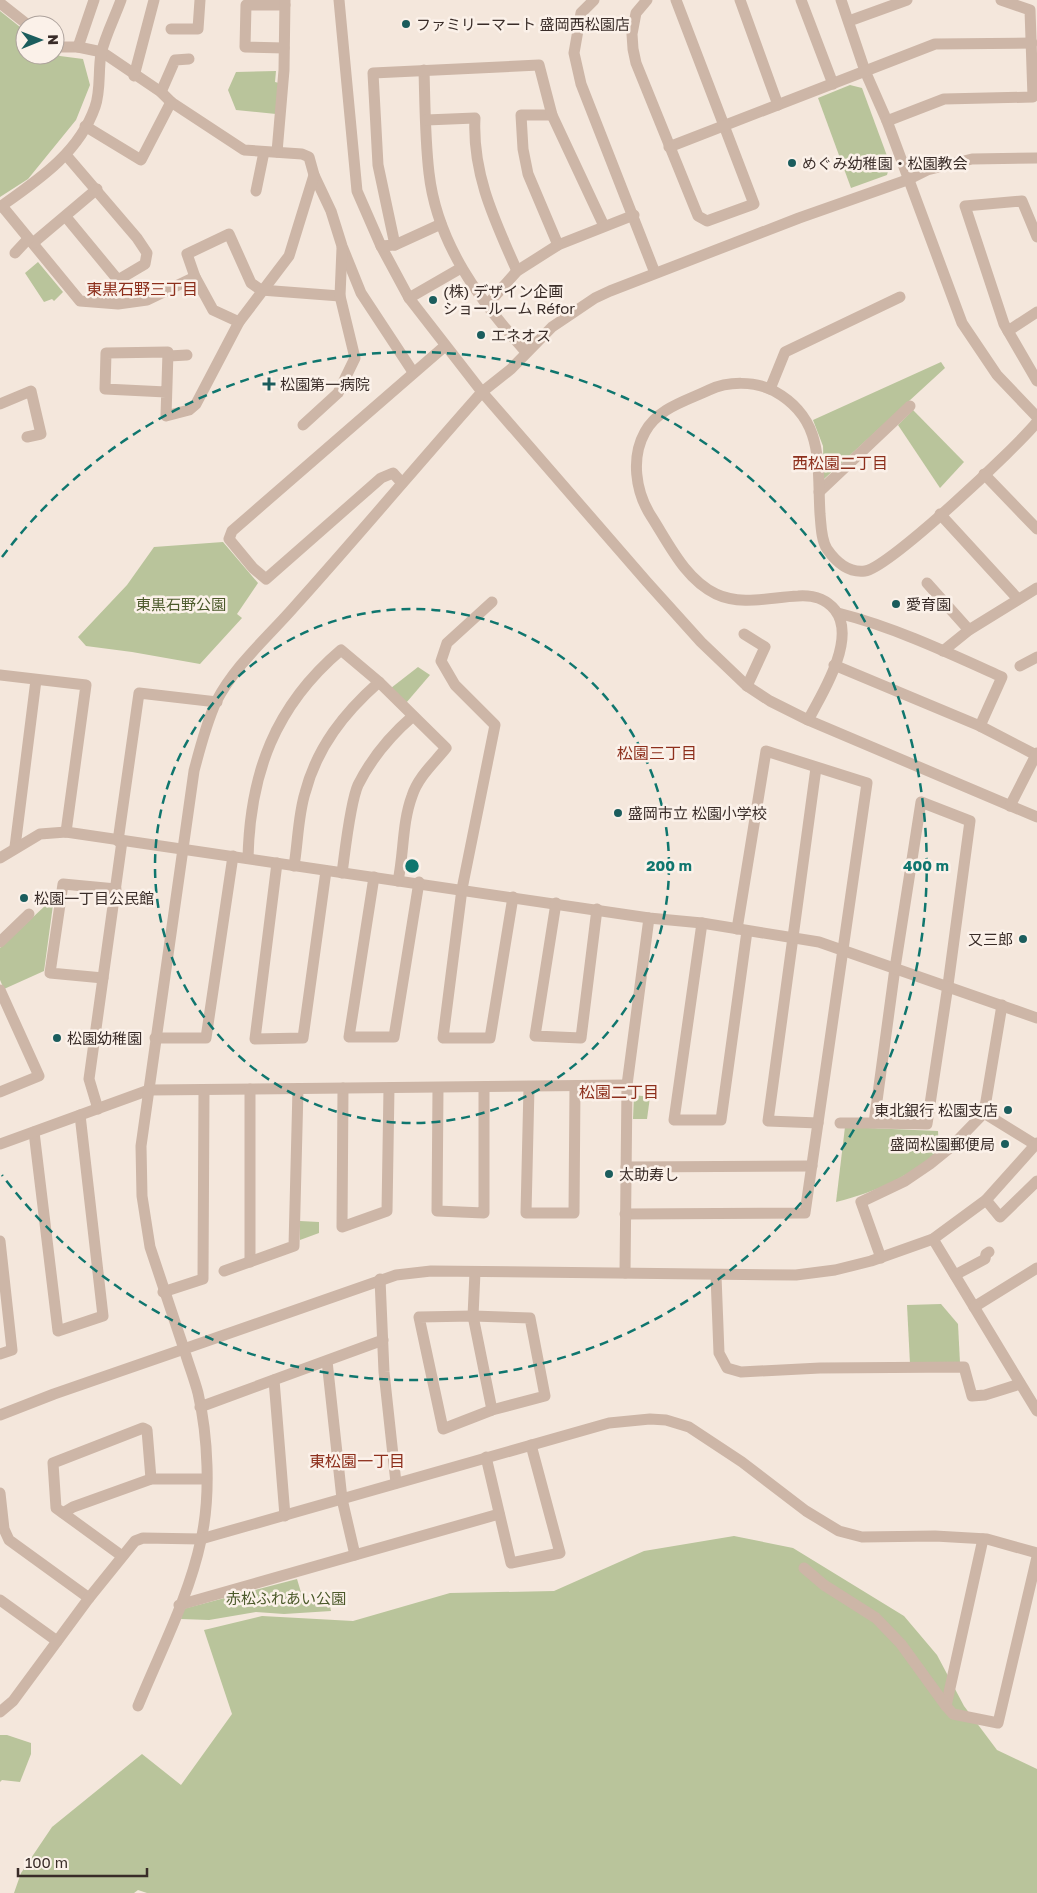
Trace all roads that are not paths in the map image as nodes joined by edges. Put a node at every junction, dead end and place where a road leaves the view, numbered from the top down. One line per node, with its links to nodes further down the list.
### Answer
1 (94, 0): 21 (street)
2 (121, 0): 23 (street)
3 (154, 0): 27 (street)
4 (200, 0): 18 (street)
5 (339, 0): 56 (street)
6 (594, 0): 47 (street)
7 (647, 0): 37 (street)
8 (676, 0): 35 (street)
9 (740, 0): 31 (street)
10 (801, 0): 28 (street)
11 (841, 0): 17 (street)
12 (1001, 0): 19 (street)
13 (899, 1): 17 (street)
14 (0, 2): 16 (street)
15 (285, 2): 22 (street); 22 (street)
16 (16, 15)
17 (849, 21): 26 (street)
18 (171, 29)
19 (1032, 43): 26 (street); 34 (street)
20 (65, 47): 21 (street)
21 (78, 47): 23 (street)
22 (284, 48): 39 (street)
23 (102, 52): 27 (street); 36 (street)
24 (189, 60): 29 (street)
25 (424, 70): 32 (street); 33 (street); 53 (street)
26 (865, 71): 28 (street); 34 (street)
27 (134, 76): 29 (street)
28 (833, 84): 31 (street)
29 (161, 92): 30 (street)
30 (170, 102): 36 (street); 38 (street)
31 (778, 105): 35 (street)
32 (552, 115): 50 (street); 54 (street)
33 (426, 120): 49 (street); 59 (street)
34 (887, 121): 43 (street)
35 (725, 125): 37 (street); 37 (street)
36 (85, 126): 40 (street)
37 (669, 147)
38 (264, 152): 39 (street); 45 (street)
39 (278, 152): 42 (street)
40 (66, 155): 44 (street); 46 (street)
41 (1037, 158): 43 (street)
42 (314, 175): 55 (street); 62 (street)
43 (907, 180): 60 (street); 81 (street)
44 (97, 189): 48 (street); 48 (street)
45 (256, 191)
46 (1, 207): 52 (street)
47 (634, 215): 50 (street); 60 (street)
48 (66, 217): 52 (street)
49 (441, 224): 53 (street); 58 (street)
50 (604, 226): 54 (street)
51 (1037, 237): 69 (street)
52 (30, 241): 57 (street); 61 (street)
53 (395, 245): 56 (street)
54 (558, 245): 59 (street)
55 (342, 246): 63 (street); 74 (street)
56 (381, 246): 65 (street)
57 (15, 253)
58 (461, 268): 65 (street); 66 (street)
59 (517, 271): 66 (street)
60 (655, 272): 71 (street)
61 (195, 277): 62 (street); 68 (street)
62 (262, 290): 63 (street); 68 (street)
63 (340, 296): 83 (street)
64 (900, 297): 76 (street)
65 (409, 298): 70 (street)
66 (488, 304): 71 (street)
67 (1037, 312): 69 (street)
68 (239, 322): 77 (street)
69 (1008, 331): 75 (street)
70 (445, 346): 74 (street); 78 (street)
71 (526, 352): 78 (street)
72 (169, 356): 73 (street); 77 (street); 77 (street)
73 (187, 356)
74 (413, 372): 86 (street)
75 (1037, 381)
76 (770, 389): 87 (street); 94 (street)
77 (166, 392)
78 (482, 392): 86 (street); 104 (street)
79 (0, 404): 84 (street)
80 (910, 406): 87 (street)
81 (1037, 417)
82 (1037, 422): 85 (street)
83 (303, 426)
84 (27, 437)
85 (984, 474): 88 (street); 89 (street)
86 (402, 483): 105 (street)
87 (819, 492): 88 (street)
88 (940, 514): 92 (street)
89 (1037, 529)
90 (927, 583): 95 (street)
91 (1037, 588): 92 (street)
92 (1018, 599): 95 (street)
93 (492, 602): 128 (street)
94 (838, 614): 97 (street); 99 (street)
95 (969, 630): 97 (street)
96 (744, 634): 104 (street)
97 (943, 651): 108 (street)
98 (1037, 657): 100 (street)
99 (834, 665): 107 (street); 108 (street)
100 (1020, 666)
101 (0, 675): 102 (street)
102 (36, 680): 113 (street); 115 (street)
103 (379, 682): 106 (street); 119 (street); 121 (street)
104 (747, 686): 107 (street)
105 (217, 702): 114 (street); 116 (street)
106 (413, 716): 123 (street); 125 (street)
107 (808, 720): 111 (street)
108 (980, 726): 109 (street)
109 (1037, 754): 111 (street)
110 (816, 768): 137 (street); 138 (street); 140 (street)
111 (1010, 806): 112 (street)
112 (1037, 817)
113 (66, 832): 114 (street); 115 (street)
114 (120, 841): 116 (street); 127 (street)
115 (15, 848): 118 (street)
116 (183, 848): 117 (street); 147 (street)
117 (233, 856): 119 (street); 147 (street)
118 (0, 858)
119 (248, 858): 120 (street)
120 (278, 863): 121 (street); 122 (street)
121 (294, 866): 122 (street)
122 (326, 871): 123 (street)
123 (342, 873): 124 (street)
124 (374, 877): 125 (street); 126 (street)
125 (398, 881): 126 (street)
126 (419, 882): 128 (street)
127 (116, 889): 131 (street); 142 (street)
128 (462, 889): 129 (street); 129 (street)
129 (512, 897): 132 (street)
130 (45, 898): 131 (street)
131 (59, 900): 142 (street)
132 (556, 903): 133 (street); 133 (street)
133 (597, 909): 135 (street)
134 (29, 914): 139 (street)
135 (649, 918): 136 (street); 148 (street)
136 (702, 923): 137 (street); 137 (street)
137 (742, 930): 138 (street)
138 (793, 938): 140 (street); 163 (street)
139 (0, 942)
140 (843, 950): 141 (street); 163 (street)
141 (894, 968): 143 (street); 143 (street); 165 (street)
142 (103, 978): 160 (street)
143 (948, 986): 145 (street); 165 (street)
144 (0, 990): 159 (street)
145 (1002, 1005): 146 (street); 161 (street)
146 (1037, 1018)
147 (155, 1038): 157 (street)
148 (627, 1085): 149 (street); 170 (street)
149 (575, 1086): 151 (street); 151 (street)
150 (484, 1087): 151 (street); 154 (street); 154 (street)
151 (529, 1087)
152 (343, 1088): 153 (street); 153 (street); 156 (street)
153 (389, 1088): 154 (street)
154 (438, 1088)
155 (250, 1089): 156 (street); 158 (street); 178 (street)
156 (298, 1089): 178 (street)
157 (149, 1090): 158 (street); 160 (street); 186 (street)
158 (204, 1090): 186 (street)
159 (0, 1092)
160 (98, 1109): 162 (street)
161 (984, 1113): 168 (street); 177 (street)
162 (80, 1115): 166 (street); 166 (street)
163 (818, 1123): 169 (street)
164 (840, 1123): 165 (street)
165 (874, 1123)
166 (34, 1132): 167 (street)
167 (0, 1144)
168 (1036, 1144): 172 (street)
169 (812, 1166): 170 (street); 173 (street)
170 (626, 1167): 173 (street)
171 (1037, 1181): 172 (street)
172 (986, 1200): 174 (street)
173 (625, 1214): 182 (street)
174 (933, 1239): 177 (street); 183 (street)
175 (0, 1241): 191 (street)
176 (990, 1252): 183 (street)
177 (881, 1258): 184 (street)
178 (250, 1262): 179 (street)
179 (224, 1271)
180 (1036, 1271): 187 (street)
181 (475, 1272): 182 (street); 185 (street); 188 (street)
182 (625, 1273): 184 (street)
183 (956, 1275): 187 (street)
184 (716, 1276): 194 (street)
185 (380, 1279): 189 (street); 190 (street)
186 (163, 1292): 190 (street)
187 (974, 1307): 194 (street)
188 (473, 1316): 196 (street); 196 (street); 196 (street)
189 (383, 1340): 192 (street); 203 (street)
190 (184, 1349): 195 (street); 198 (street)
191 (0, 1354)
192 (327, 1361): 193 (street); 205 (street)
193 (274, 1380): 195 (street); 208 (street)
194 (1020, 1384): 197 (street)
195 (200, 1407): 202 (street)
196 (492, 1410)
197 (1037, 1411)
198 (0, 1415)
199 (532, 1444): 200 (street); 207 (street); 210 (street)
200 (486, 1457): 203 (street); 207 (street)
201 (151, 1479): 202 (street); 206 (street); 206 (street)
202 (206, 1479): 209 (street)
203 (396, 1483): 205 (street)
204 (0, 1493): 216 (street)
205 (342, 1499): 208 (street); 212 (street)
206 (63, 1513): 213 (street)
207 (499, 1514): 212 (street)
208 (285, 1516): 209 (street)
209 (201, 1539): 213 (street); 218 (street)
210 (983, 1539): 211 (street); 221 (street)
211 (1037, 1553)
212 (355, 1555): 218 (street)
213 (122, 1556): 216 (street)
214 (1037, 1557): 221 (street)
215 (804, 1568): 221 (street)
216 (88, 1598): 219 (street)
217 (0, 1600): 219 (street)
218 (180, 1604): 220 (street)
219 (57, 1641): 222 (street)
220 (138, 1706)
221 (946, 1706)
222 (0, 1712)

